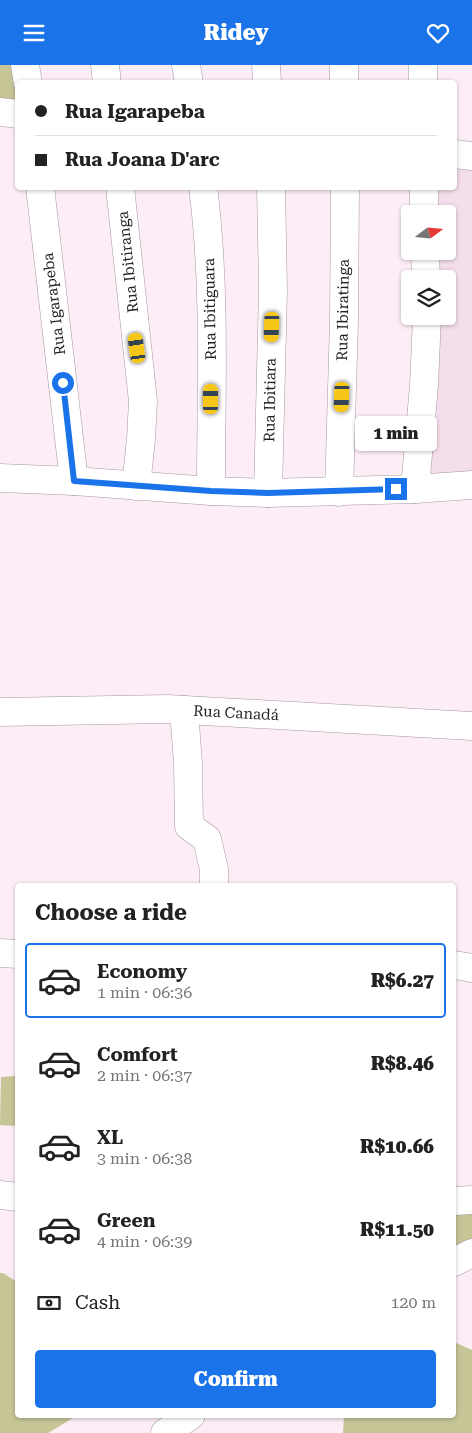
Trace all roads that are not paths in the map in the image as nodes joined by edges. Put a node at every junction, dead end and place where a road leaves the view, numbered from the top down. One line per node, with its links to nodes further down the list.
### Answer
1 (25, 65): 7 (street)
2 (105, 65): 8 (street)
3 (186, 65): 9 (street)
4 (266, 65): 10 (street)
5 (344, 65): 11 (street)
6 (423, 65): 12 (street)
7 (28, 80)
8 (107, 80)
9 (188, 80)
10 (267, 80)
11 (344, 80)
12 (423, 80)
13 (0, 112): 14 (street)
14 (15, 114)
15 (457, 154): 16 (street)
16 (472, 156)
17 (40, 190): 26 (street, Rua Igarapeba)
18 (120, 190): 28 (street, Rua Ibitiranga)
19 (203, 190): 30 (street, Rua Ibitiguara)
20 (271, 190): 32 (street, Rua Ibitiara)
21 (345, 190): 31 (street, Rua Ibiratinga)
22 (424, 190): 23 (street)
23 (424, 205)
24 (426, 325): 29 (street)
25 (0, 478): 26 (street)
26 (74, 481): 28 (street)
27 (472, 485): 29 (street)
28 (136, 486): 30 (street)
29 (415, 489): 31 (street)
30 (211, 491): 32 (street)
31 (339, 491): 32 (street)
32 (268, 493)
33 (184, 710): 34 (street, Rua Canadá); 35 (street, Rua Canadá); 36 (street)
34 (0, 712)
35 (472, 726)
36 (214, 883)
37 (0, 953): 38 (street)
38 (15, 953)
39 (456, 965): 40 (street)
40 (472, 968)
41 (0, 1195): 42 (street)
42 (15, 1197)
43 (472, 1200): 44 (street)
44 (456, 1201)
45 (472, 1253): 46 (street)
46 (456, 1261)
47 (187, 1418): 48 (street)
48 (165, 1433)

